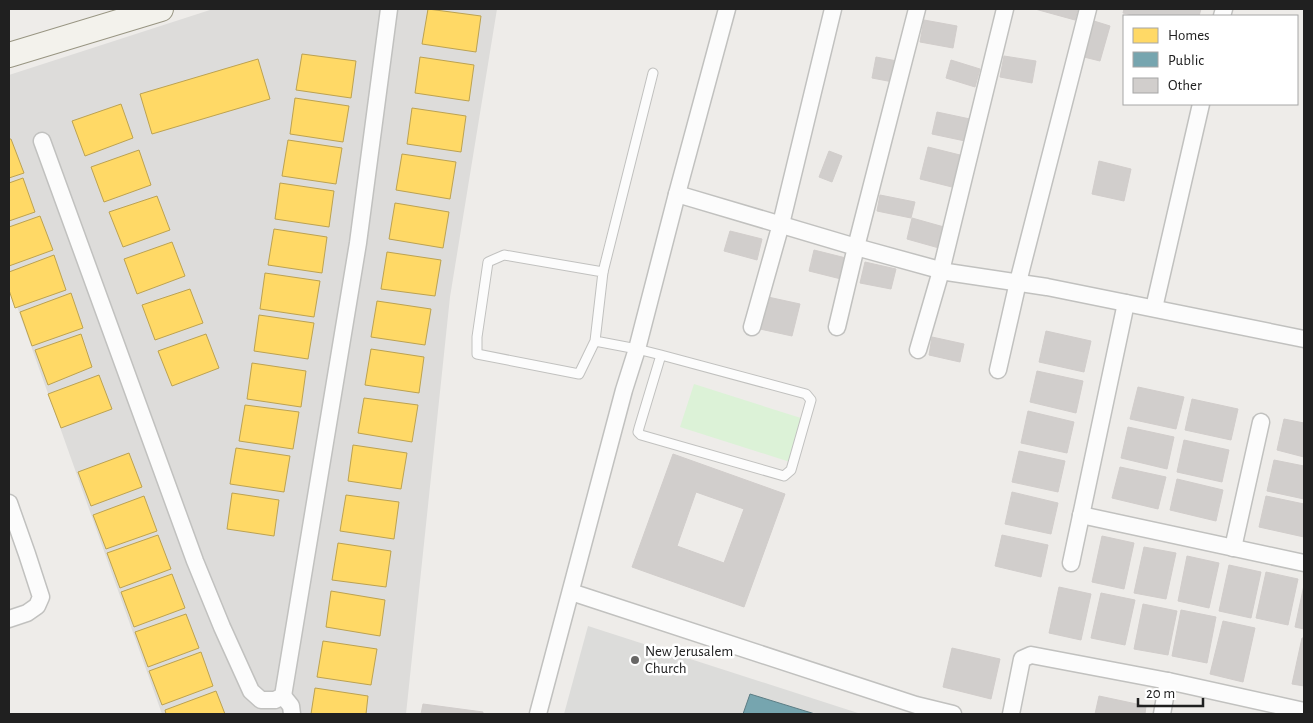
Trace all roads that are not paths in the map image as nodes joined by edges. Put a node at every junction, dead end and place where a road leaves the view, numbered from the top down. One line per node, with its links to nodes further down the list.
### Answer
1 (161, 9): 8 (main road)
2 (389, 9): 37 (street)
3 (727, 9): 12 (street)
4 (833, 9): 13 (street)
5 (917, 9): 14 (street)
6 (1005, 9): 15 (street)
7 (1088, 9): 17 (street)
8 (9, 55)
9 (653, 73): 16 (lane)
10 (1202, 105): 19 (street)
11 (42, 141): 38 (street)
12 (677, 194): 13 (street); 24 (street)
13 (781, 224): 14 (street); 20 (street)
14 (856, 247): 15 (street); 21 (street)
15 (941, 270): 17 (street); 25 (street)
16 (603, 272): 23 (lane); 23 (lane)
17 (1018, 282): 18 (street); 27 (street)
18 (1126, 302): 19 (street); 30 (street)
19 (1154, 308): 22 (street)
20 (752, 327)
21 (837, 327)
22 (1303, 335)
23 (595, 341): 24 (lane)
24 (637, 349): 26 (lane); 34 (street)
25 (918, 350)
26 (661, 355): 26 (lane)
27 (998, 370)
28 (1261, 422): 31 (street)
29 (9, 503): 35 (street)
30 (1081, 516): 31 (street); 32 (street)
31 (1233, 548): 33 (street)
32 (1071, 563)
33 (1304, 563)
34 (571, 592): 39 (street); 42 (street)
35 (9, 619)
36 (1168, 681): 40 (street); 44 (street); 45 (street)
37 (283, 696): 38 (street); 41 (street)
38 (261, 707)
39 (916, 710): 43 (street)
40 (1304, 711)
41 (292, 714)
42 (538, 714)
43 (953, 714)
44 (1011, 714)
45 (1162, 714)

